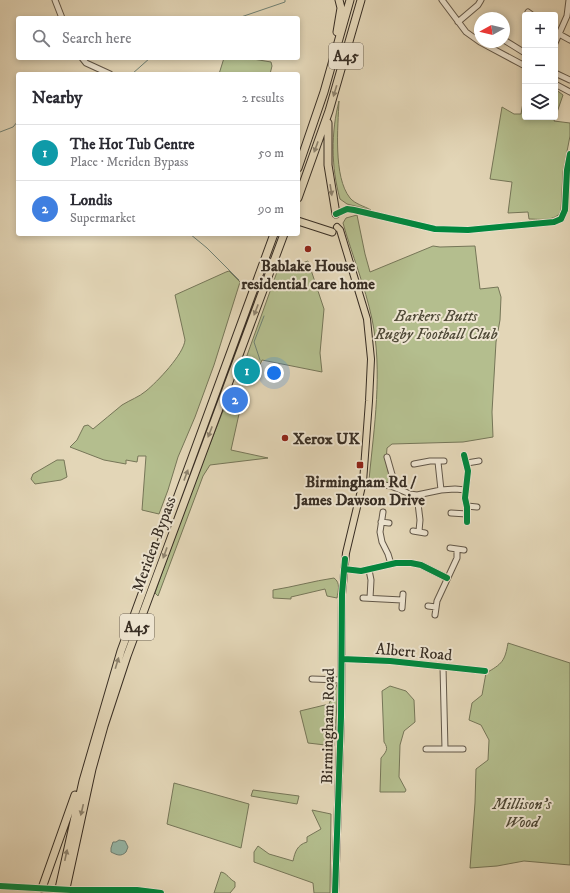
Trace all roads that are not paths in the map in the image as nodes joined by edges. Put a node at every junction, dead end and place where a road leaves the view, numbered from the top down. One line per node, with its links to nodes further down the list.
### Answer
1 (55, 0): 8 (street)
2 (339, 0): 21 (highway)
3 (350, 0): 21 (highway, A45)
4 (361, 0): 24 (highway, A45, one-way to 24)
5 (442, 0): 9 (street)
6 (481, 0): 9 (street)
7 (569, 2): 10 (street)
8 (61, 16)
9 (458, 22): 11 (street)
10 (558, 37): 12 (street)
11 (474, 38)
12 (570, 40)
13 (510, 44): 15 (street)
14 (491, 48): 17 (street)
15 (522, 51)
16 (84, 60): 18 (street)
17 (522, 64)
18 (106, 72)
19 (558, 74): 20 (street)
20 (570, 80)
21 (327, 83): 26 (highway, A45)
22 (558, 86): 23 (street)
23 (570, 92)
24 (329, 111): 27 (highway, A45, one-way to 27); 28 (highway, A45, one-way to 28)
25 (570, 154): 28 (street)
26 (300, 162)
27 (300, 192)
28 (336, 214): 30 (main road, Birmingham Road)
29 (300, 222): 30 (highway)
30 (336, 231): 44 (main road, Birmingham Road)
31 (273, 236): 81 (highway, Meriden Bypass / A45, one-way to 31)
32 (283, 236): 84 (highway, Meriden Bypass / A45, one-way to 84)
33 (421, 455): 38 (street)
34 (464, 455): 40 (street)
35 (387, 457): 42 (street)
36 (444, 461): 39 (street)
37 (479, 461): 40 (street)
38 (422, 462): 39 (street); 41 (street)
39 (438, 462): 46 (street)
40 (467, 463): 47 (street)
41 (414, 464)
42 (390, 470): 43 (street); 45 (street)
43 (384, 472)
44 (363, 482): 45 (street); 62 (main road, Birmingham Road)
45 (391, 486): 48 (street)
46 (441, 490): 47 (street); 48 (street)
47 (466, 490): 49 (street)
48 (417, 495): 57 (street)
49 (467, 506): 50 (street); 53 (street)
50 (477, 507)
51 (383, 512): 54 (street)
52 (452, 513): 53 (street)
53 (467, 514): 55 (street)
54 (382, 522): 56 (street); 61 (street)
55 (466, 522)
56 (390, 523)
57 (425, 533)
58 (450, 548): 59 (street)
59 (457, 550): 60 (street); 64 (street)
60 (464, 550)
61 (391, 564): 63 (street); 64 (street)
62 (344, 569): 63 (street); 73 (main road, Birmingham Road)
63 (369, 570): 67 (street)
64 (447, 578): 70 (street)
65 (403, 594): 68 (street)
66 (363, 598): 67 (street)
67 (370, 598): 68 (street)
68 (402, 600): 71 (street)
69 (428, 606): 70 (street)
70 (436, 607): 72 (street)
71 (402, 608)
72 (435, 615)
73 (342, 659): 74 (street, Albert Road); 77 (main road, Birmingham Road)
74 (443, 667): 75 (street, Albert Road); 80 (street)
75 (485, 671)
76 (312, 679): 77 (street)
77 (341, 680): 87 (main road, Birmingham Road)
78 (463, 748): 80 (street)
79 (426, 749): 80 (street)
80 (445, 749)
81 (83, 781): 83 (highway); 85 (highway, Meriden Bypass / A45, one-way to 81)
82 (0, 886): 83 (street)
83 (42, 888): 84 (street, bridge)
84 (68, 892): 86 (street)
85 (58, 893)
86 (161, 893)
87 (334, 893)

